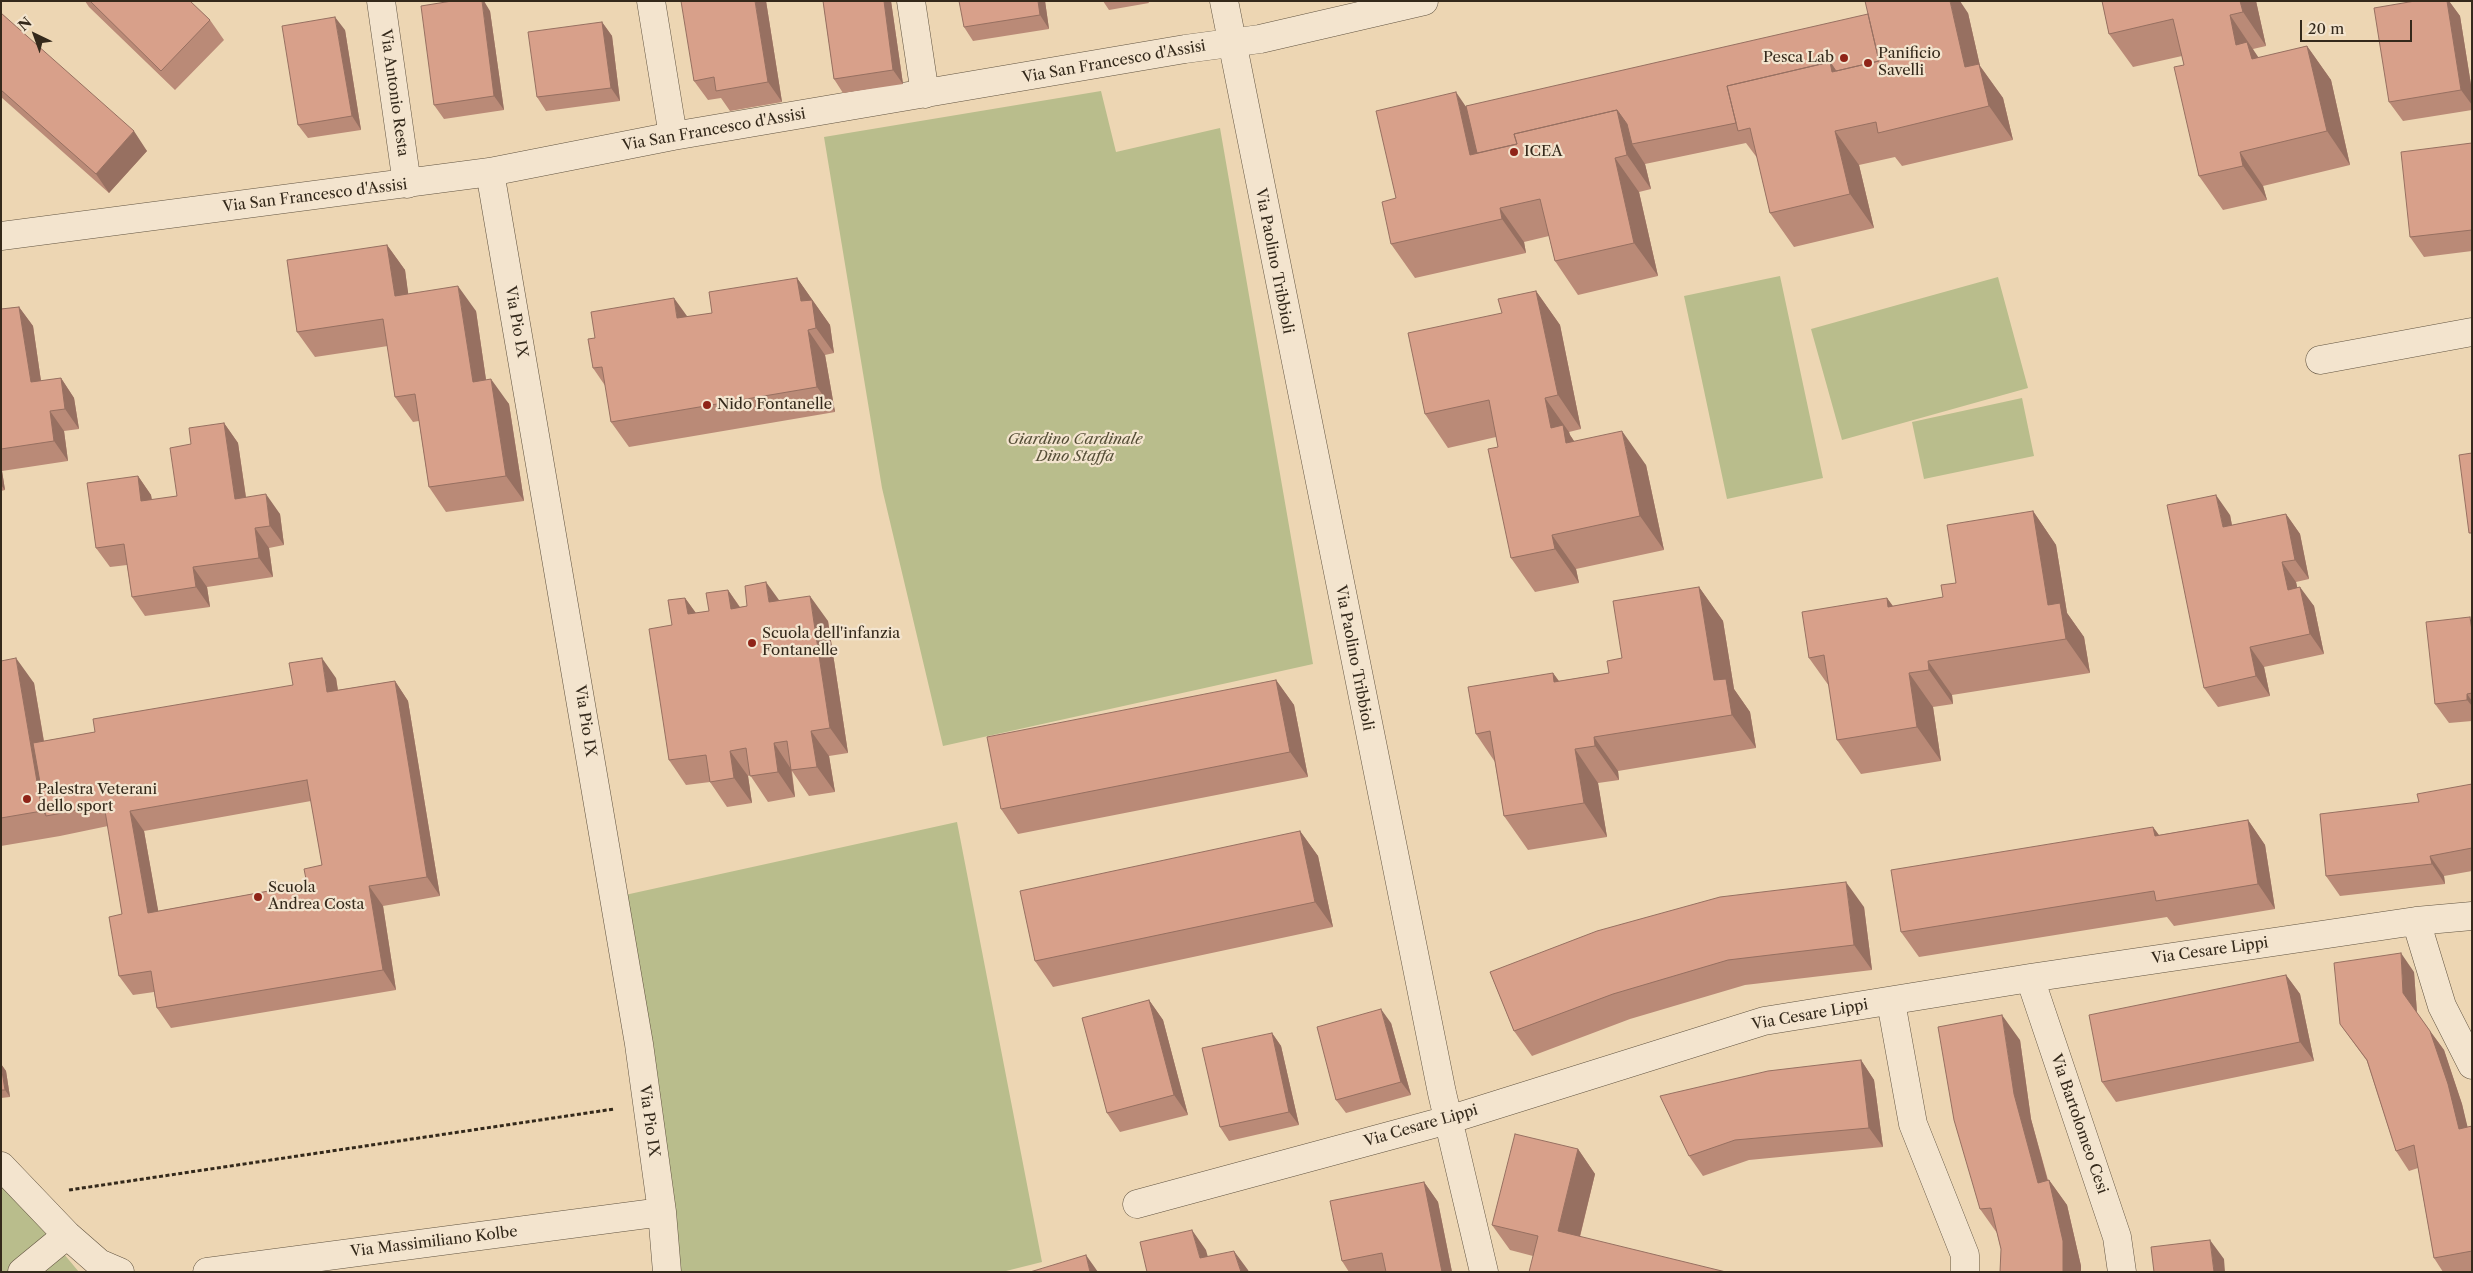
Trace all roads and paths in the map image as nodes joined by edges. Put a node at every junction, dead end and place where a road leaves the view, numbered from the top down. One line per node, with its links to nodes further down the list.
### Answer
1 (381, 1): 10 (street, Via Antonio Resta)
2 (652, 1): 8 (street)
3 (911, 1): 7 (street)
4 (1224, 1): 6 (street, Via Paolino Tribbioli)
5 (1424, 1): 6 (street, Via San Francesco d'Assisi)
6 (1230, 42): 7 (street, Via San Francesco d'Assisi); 20 (street, Via Paolino Tribbioli)
7 (925, 94): 8 (street, Via San Francesco d'Assisi)
8 (673, 136): 9 (street, Via San Francesco d'Assisi)
9 (490, 172): 10 (street, Via San Francesco d'Assisi); 19 (street, Via Pio IX)
10 (407, 184): 11 (street, Via San Francesco d'Assisi)
11 (1, 236)
12 (2472, 332): 13 (street)
13 (2320, 360)
14 (2472, 916): 15 (street, Via Cesare Lippi)
15 (2416, 921): 16 (street, Via Cesare Lippi); 18 (street)
16 (2030, 978): 17 (street, Via Cesare Lippi); 32 (street, Via Bartolomeo Cesi)
17 (1891, 1002): 20 (street, Via Cesare Lippi); 31 (street)
18 (2472, 1065)
19 (647, 1104): 22 (path); 24 (street, Via Pio IX)
20 (1448, 1120): 23 (street, Via Cesare Lippi); 30 (street, Via Paolino Tribbioli)
21 (1, 1166): 22 (street)
22 (30, 1195): 25 (street)
23 (1137, 1204)
24 (662, 1212): 28 (street, Via Massimiliano Kolbe); 29 (street, Via Pio IX)
25 (67, 1234): 26 (street); 27 (street)
26 (22, 1272)
27 (120, 1272)
28 (207, 1272)
29 (667, 1272)
30 (1484, 1272)
31 (1965, 1272)
32 (2122, 1272)

